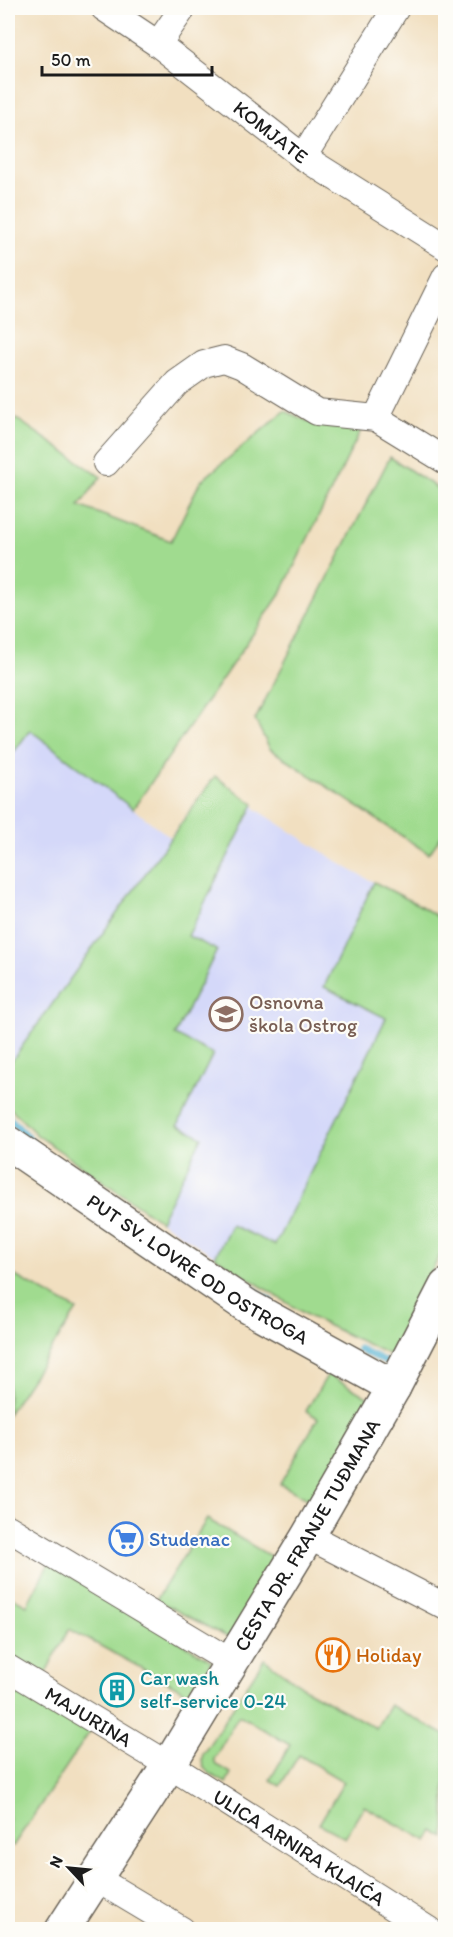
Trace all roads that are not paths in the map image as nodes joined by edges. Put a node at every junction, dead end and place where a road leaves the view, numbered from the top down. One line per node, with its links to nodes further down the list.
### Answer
1 (104, 8): 4 (street, KOMJATE)
2 (183, 8): 4 (street)
3 (396, 8): 5 (street)
4 (158, 44): 5 (street, KOMJATE)
5 (303, 157): 6 (street, KOMJATE)
6 (446, 247)
7 (446, 276): 8 (street)
8 (376, 418): 9 (street); 10 (street)
9 (446, 461)
10 (106, 463)
11 (8, 1143): 13 (main road, PUT SV. LOVRE OD OSTROGA)
12 (446, 1286): 13 (main road, CESTA DR. FRANJE TUĐMANA)
13 (394, 1387): 15 (main road, CESTA DR. FRANJE TUĐMANA)
14 (8, 1528): 17 (street)
15 (308, 1536): 16 (street); 17 (main road, CESTA DR. FRANJE TUĐMANA)
16 (446, 1607)
17 (231, 1662): 19 (main road, CESTA DR. FRANJE TUĐMANA)
18 (8, 1668): 19 (street, MAJURINA)
19 (169, 1765): 20 (main road, CESTA DR. FRANJE TUĐMANA); 23 (street, ULICA ARNIRA KLAIĆA)
20 (95, 1878): 21 (main road, CESTA DR. FRANJE TUĐMANA); 22 (street)
21 (62, 1929)
22 (182, 1929)
23 (429, 1929)

